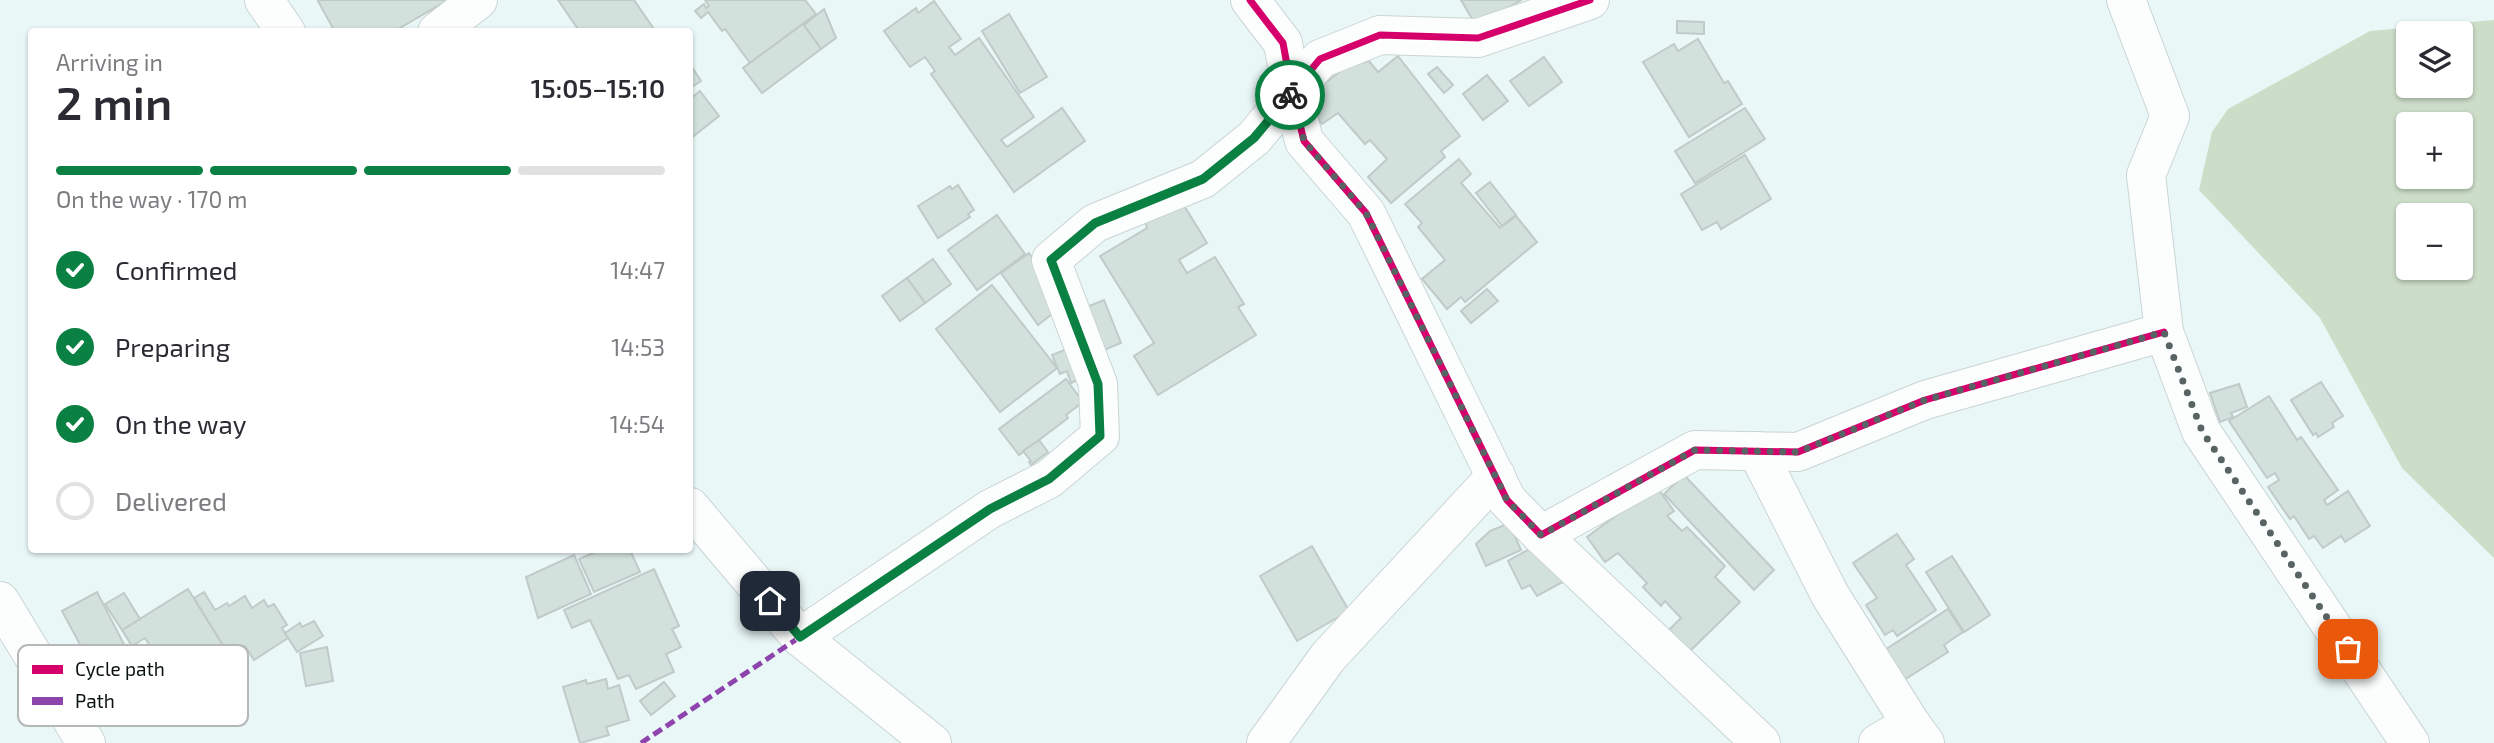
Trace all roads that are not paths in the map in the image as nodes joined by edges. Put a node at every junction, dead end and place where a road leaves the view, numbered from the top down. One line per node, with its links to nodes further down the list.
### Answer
1 (264, 0): 6 (street)
2 (478, 0): 7 (street)
3 (1251, 0): 8 (street)
4 (1590, 0): 8 (street)
5 (2126, 0): 9 (street)
6 (283, 28)
7 (442, 28)
8 (1292, 92): 11 (street); 15 (street)
9 (2164, 332): 10 (street); 19 (street)
10 (1757, 451): 13 (street); 18 (street)
11 (1496, 476): 13 (street); 22 (street)
12 (693, 511): 15 (street)
13 (1541, 535): 23 (street)
14 (0, 601): 16 (street)
15 (800, 637): 21 (street)
16 (27, 645)
17 (76, 726): 20 (street)
18 (1918, 734): 24 (street)
19 (2405, 741)
20 (86, 743)
21 (932, 743)
22 (1266, 743)
23 (1761, 743)
24 (1878, 743)

